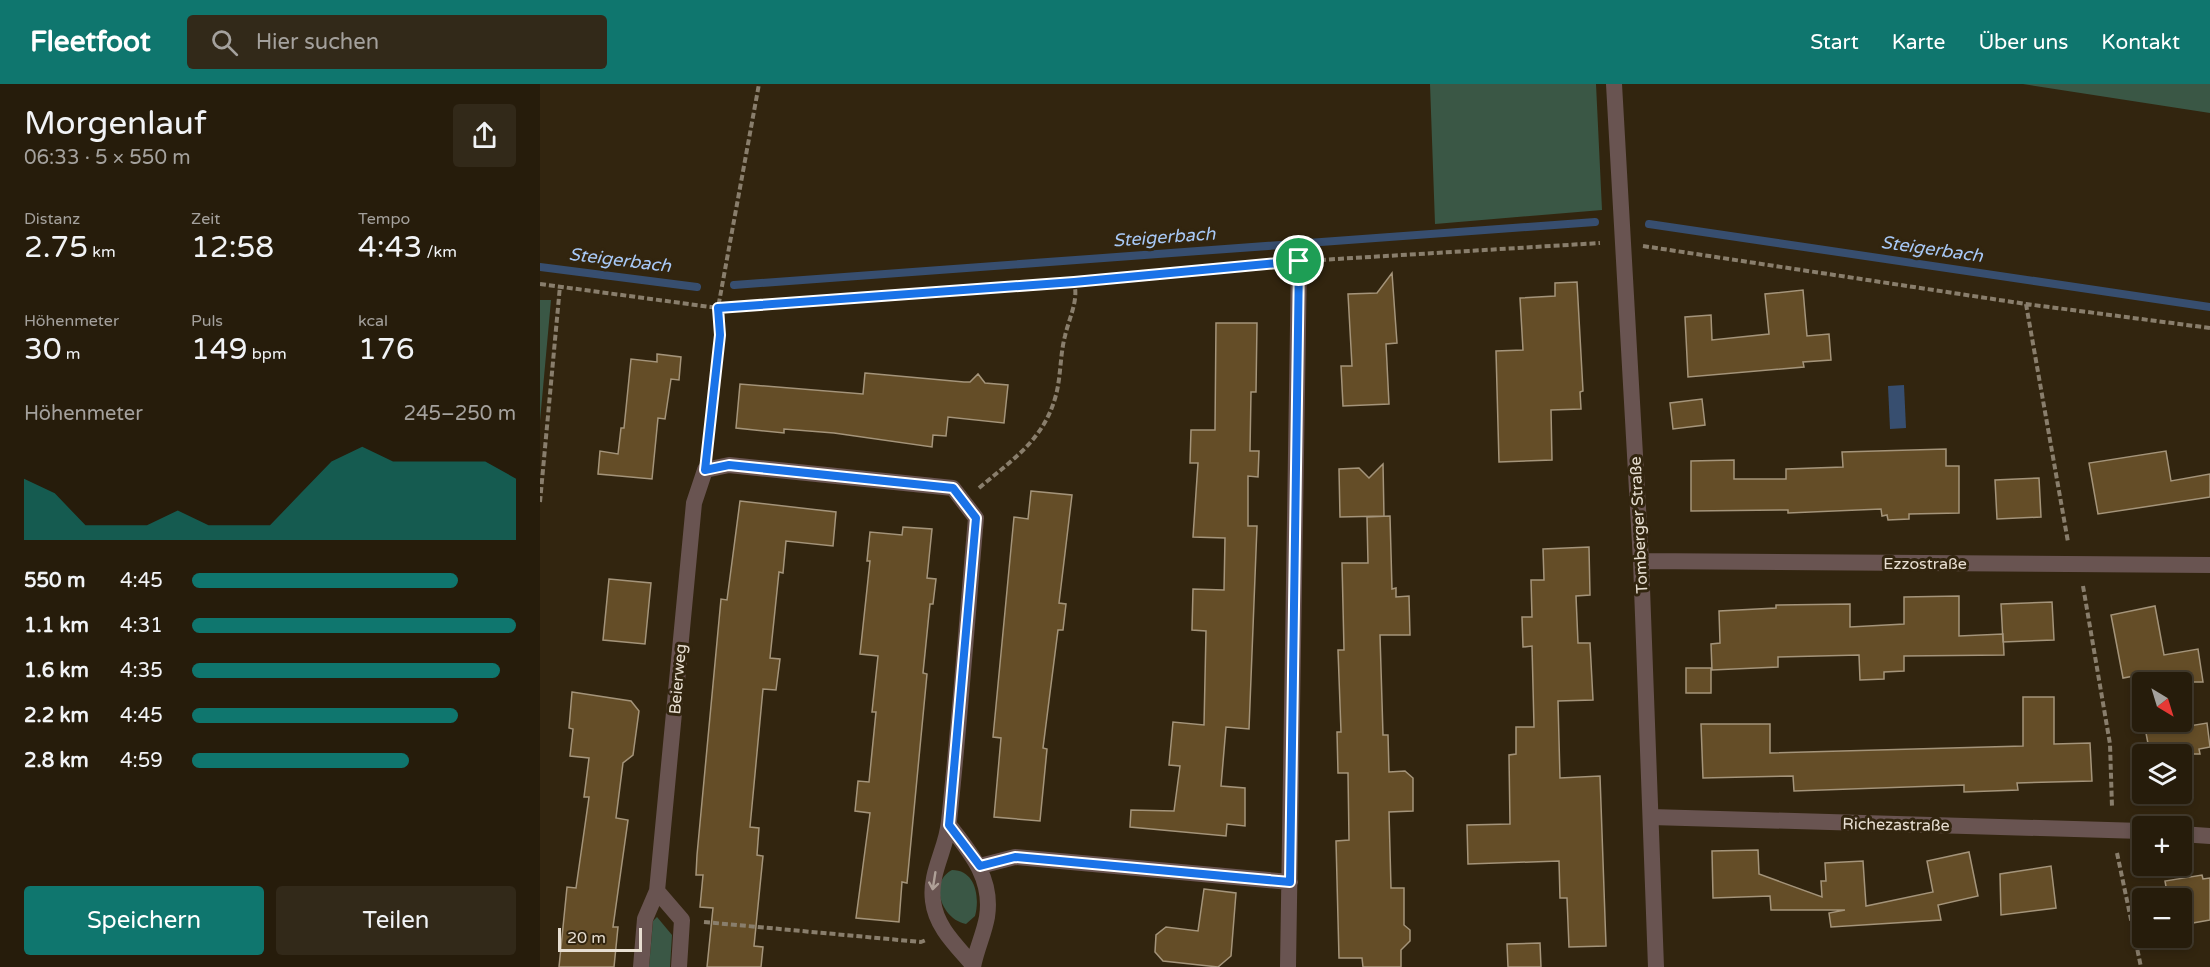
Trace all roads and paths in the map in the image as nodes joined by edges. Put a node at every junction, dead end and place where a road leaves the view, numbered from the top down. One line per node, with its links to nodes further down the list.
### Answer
1 (759, 84): 9 (path)
2 (1614, 84): 3 (street, Tomberger Straße)
3 (1621, 242): 4 (path); 8 (path); 14 (street, Tomberger Straße)
4 (1299, 261): 5 (path); 24 (street)
5 (1074, 282): 9 (path); 12 (path)
6 (540, 284): 7 (path)
7 (560, 286): 9 (path); 13 (path)
8 (2026, 304): 10 (path); 15 (path)
9 (718, 308): 11 (path)
10 (2210, 328)
11 (705, 470): 12 (street); 25 (street, Beierweg)
12 (965, 501): 18 (street)
13 (540, 502)
14 (1641, 561): 15 (street, Ezzostraße); 17 (street, Tomberger Straße)
15 (2075, 564): 16 (street, Ezzostraße); 19 (path)
16 (2210, 565)
17 (1651, 817): 19 (street, Richezastraße); 32 (street, Tomberger Straße)
18 (949, 825): 23 (street); 27 (street, one-way to 27)
19 (2112, 829): 20 (street, Richezastraße); 33 (path)
20 (2132, 830)
21 (2192, 835): 22 (street)
22 (2210, 836)
23 (980, 866): 24 (street); 28 (street)
24 (1290, 882): 31 (street)
25 (657, 891): 26 (street); 29 (street, Beierweg)
26 (682, 920): 27 (path); 30 (street)
27 (945, 933): 28 (street)
28 (973, 966)
29 (641, 967)
30 (679, 967)
31 (1288, 967)
32 (1656, 967)
33 (2141, 967)

